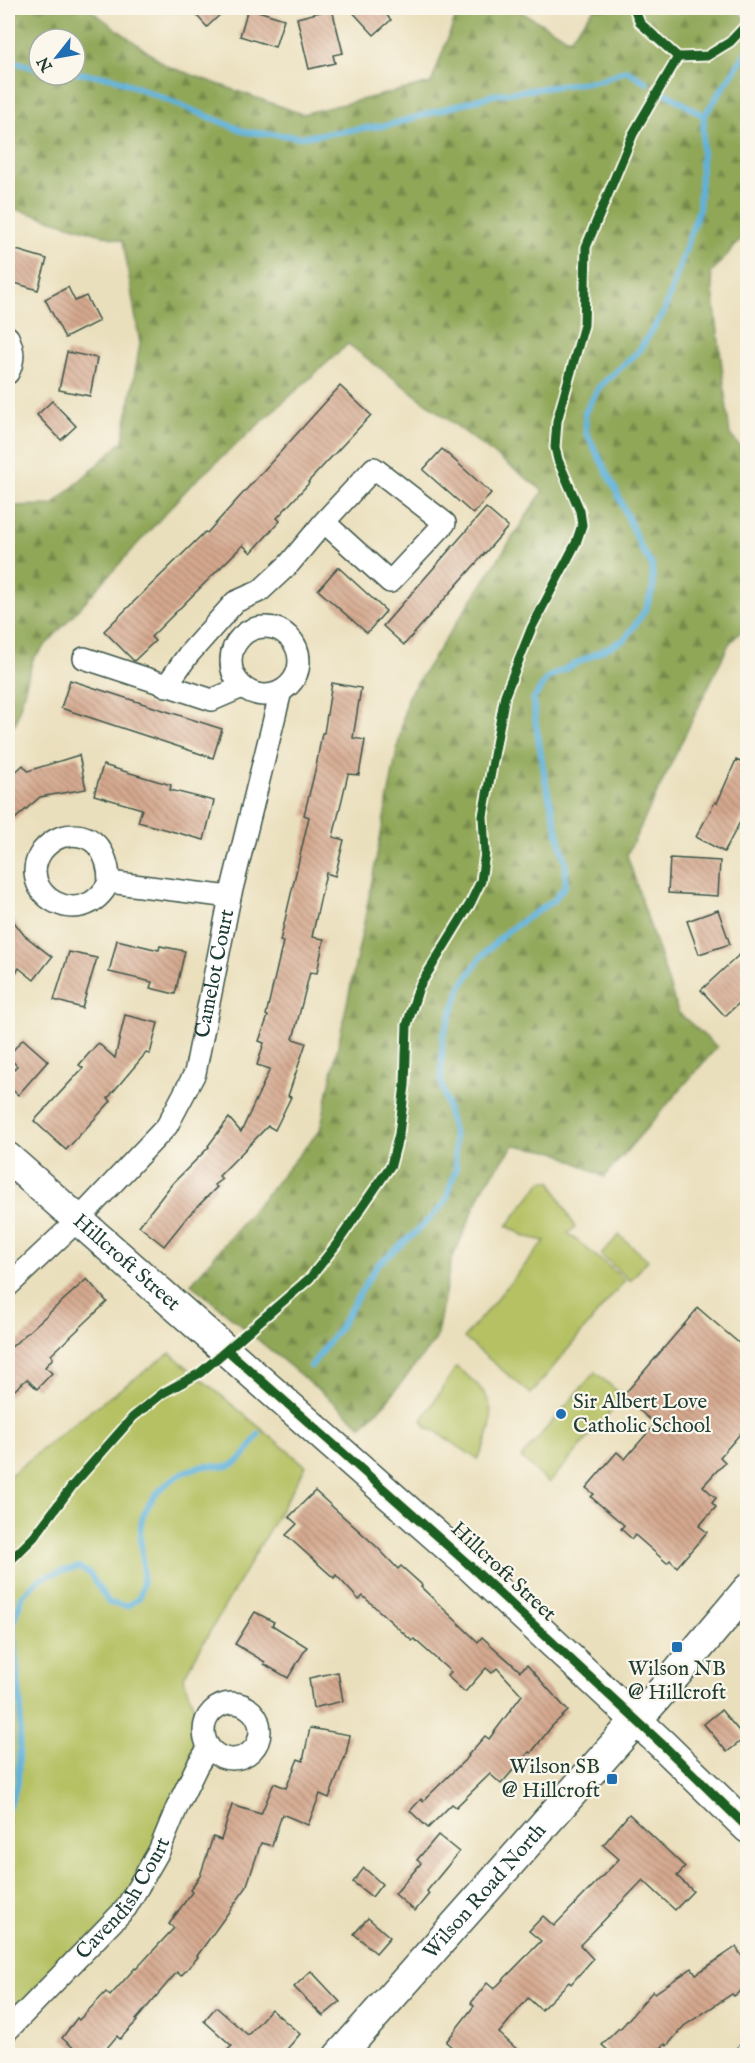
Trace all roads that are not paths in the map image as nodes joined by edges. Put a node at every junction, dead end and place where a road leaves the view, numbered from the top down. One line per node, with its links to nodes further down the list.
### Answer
1 (8, 337): 2 (street)
2 (8, 373)
3 (324, 522): 3 (street); 4 (street)
4 (260, 591): 5 (street); 7 (street)
5 (257, 627): 8 (street); 9 (street)
6 (84, 658): 7 (street)
7 (166, 686): 8 (street)
8 (242, 687): 9 (street)
9 (281, 691): 11 (street, Camelot Court)
10 (109, 882): 11 (street)
11 (230, 897): 13 (street, Camelot Court)
12 (8, 1158): 13 (street, Hillcroft Street)
13 (78, 1220): 14 (street, Camelot Court); 16 (street, Hillcroft Street)
14 (8, 1286)
15 (747, 1589): 16 (street, Wilson Road North)
16 (636, 1720): 18 (street, Hillcroft Street); 21 (street, Wilson Road North)
17 (209, 1747): 19 (street, Cavendish Court)
18 (747, 1828)
19 (8, 2030)
20 (747, 2053): 22 (street)
21 (339, 2055)
22 (744, 2055)

